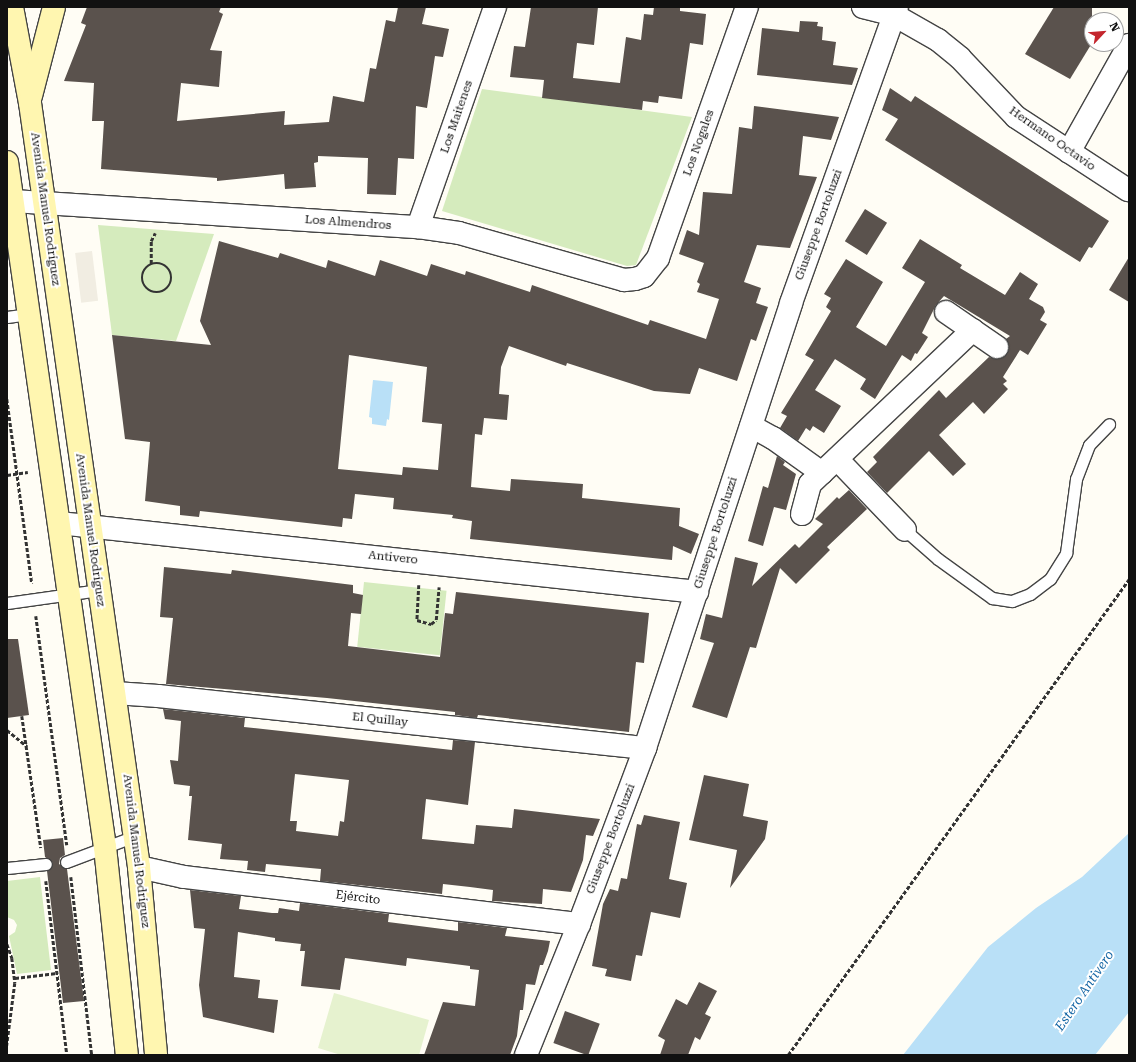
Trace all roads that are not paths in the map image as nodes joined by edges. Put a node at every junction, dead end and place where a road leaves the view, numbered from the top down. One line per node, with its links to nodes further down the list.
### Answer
1 (12, 7): 10 (main road, Avenida Manuel Rodríguez)
2 (495, 7): 16 (street, Los Maitenes)
3 (747, 7): 17 (street, Los Nogales)
4 (863, 7): 5 (street, Hermano Octavio)
5 (895, 11): 11 (street, Hermano Octavio); 26 (street, Giuseppe Bortoluzzi)
6 (55, 12): 10 (main road)
7 (1129, 45): 9 (street)
8 (1129, 69): 9 (street)
9 (1102, 94): 11 (street)
10 (30, 103): 15 (main road, Avenida Manuel Rodríguez)
11 (1069, 152): 13 (street, Hermano Octavio)
12 (7, 162): 14 (main road)
13 (1128, 190)
14 (13, 201): 15 (street, Los Almendros); 19 (main road)
15 (44, 203): 16 (street, Los Almendros); 23 (main road, Avenida Manuel Rodríguez)
16 (418, 227): 17 (street, Los Almendros)
17 (644, 276)
18 (946, 312): 21 (street)
19 (29, 314): 20 (lane); 24 (main road)
20 (7, 317)
21 (973, 330): 22 (street); 27 (street)
22 (997, 347)
23 (73, 410): 24 (main road); 30 (main road, Avenida Manuel Rodríguez)
24 (43, 414): 29 (main road)
25 (1109, 424): 31 (lane)
26 (751, 426): 27 (street); 33 (street, Giuseppe Bortoluzzi)
27 (829, 466): 28 (street); 31 (street)
28 (802, 514)
29 (59, 523): 30 (street, Antivero); 34 (main road)
30 (88, 525): 32 (main road, Avenida Manuel Rodríguez); 33 (street, Antivero)
31 (905, 530)
32 (99, 590): 34 (lane); 36 (main road, Avenida Manuel Rodríguez)
33 (697, 592): 39 (street, Giuseppe Bortoluzzi)
34 (70, 595): 35 (lane); 38 (main road)
35 (7, 603)
36 (115, 694): 37 (main road, Avenida Manuel Rodríguez); 39 (street, El Quillay)
37 (118, 719): 38 (main road); 40 (main road, Avenida Manuel Rodríguez)
38 (88, 724): 41 (main road)
39 (645, 748): 46 (street, Giuseppe Bortoluzzi)
40 (135, 836): 41 (lane); 44 (main road, Avenida Manuel Rodríguez)
41 (105, 847): 42 (lane); 47 (main road)
42 (67, 856)
43 (45, 864): 45 (lane)
44 (139, 867): 46 (street, Ejército); 48 (main road, Avenida Manuel Rodríguez)
45 (7, 868)
46 (579, 924): 49 (street, Giuseppe Bortoluzzi)
47 (127, 1055)
48 (156, 1055)
49 (526, 1055)

